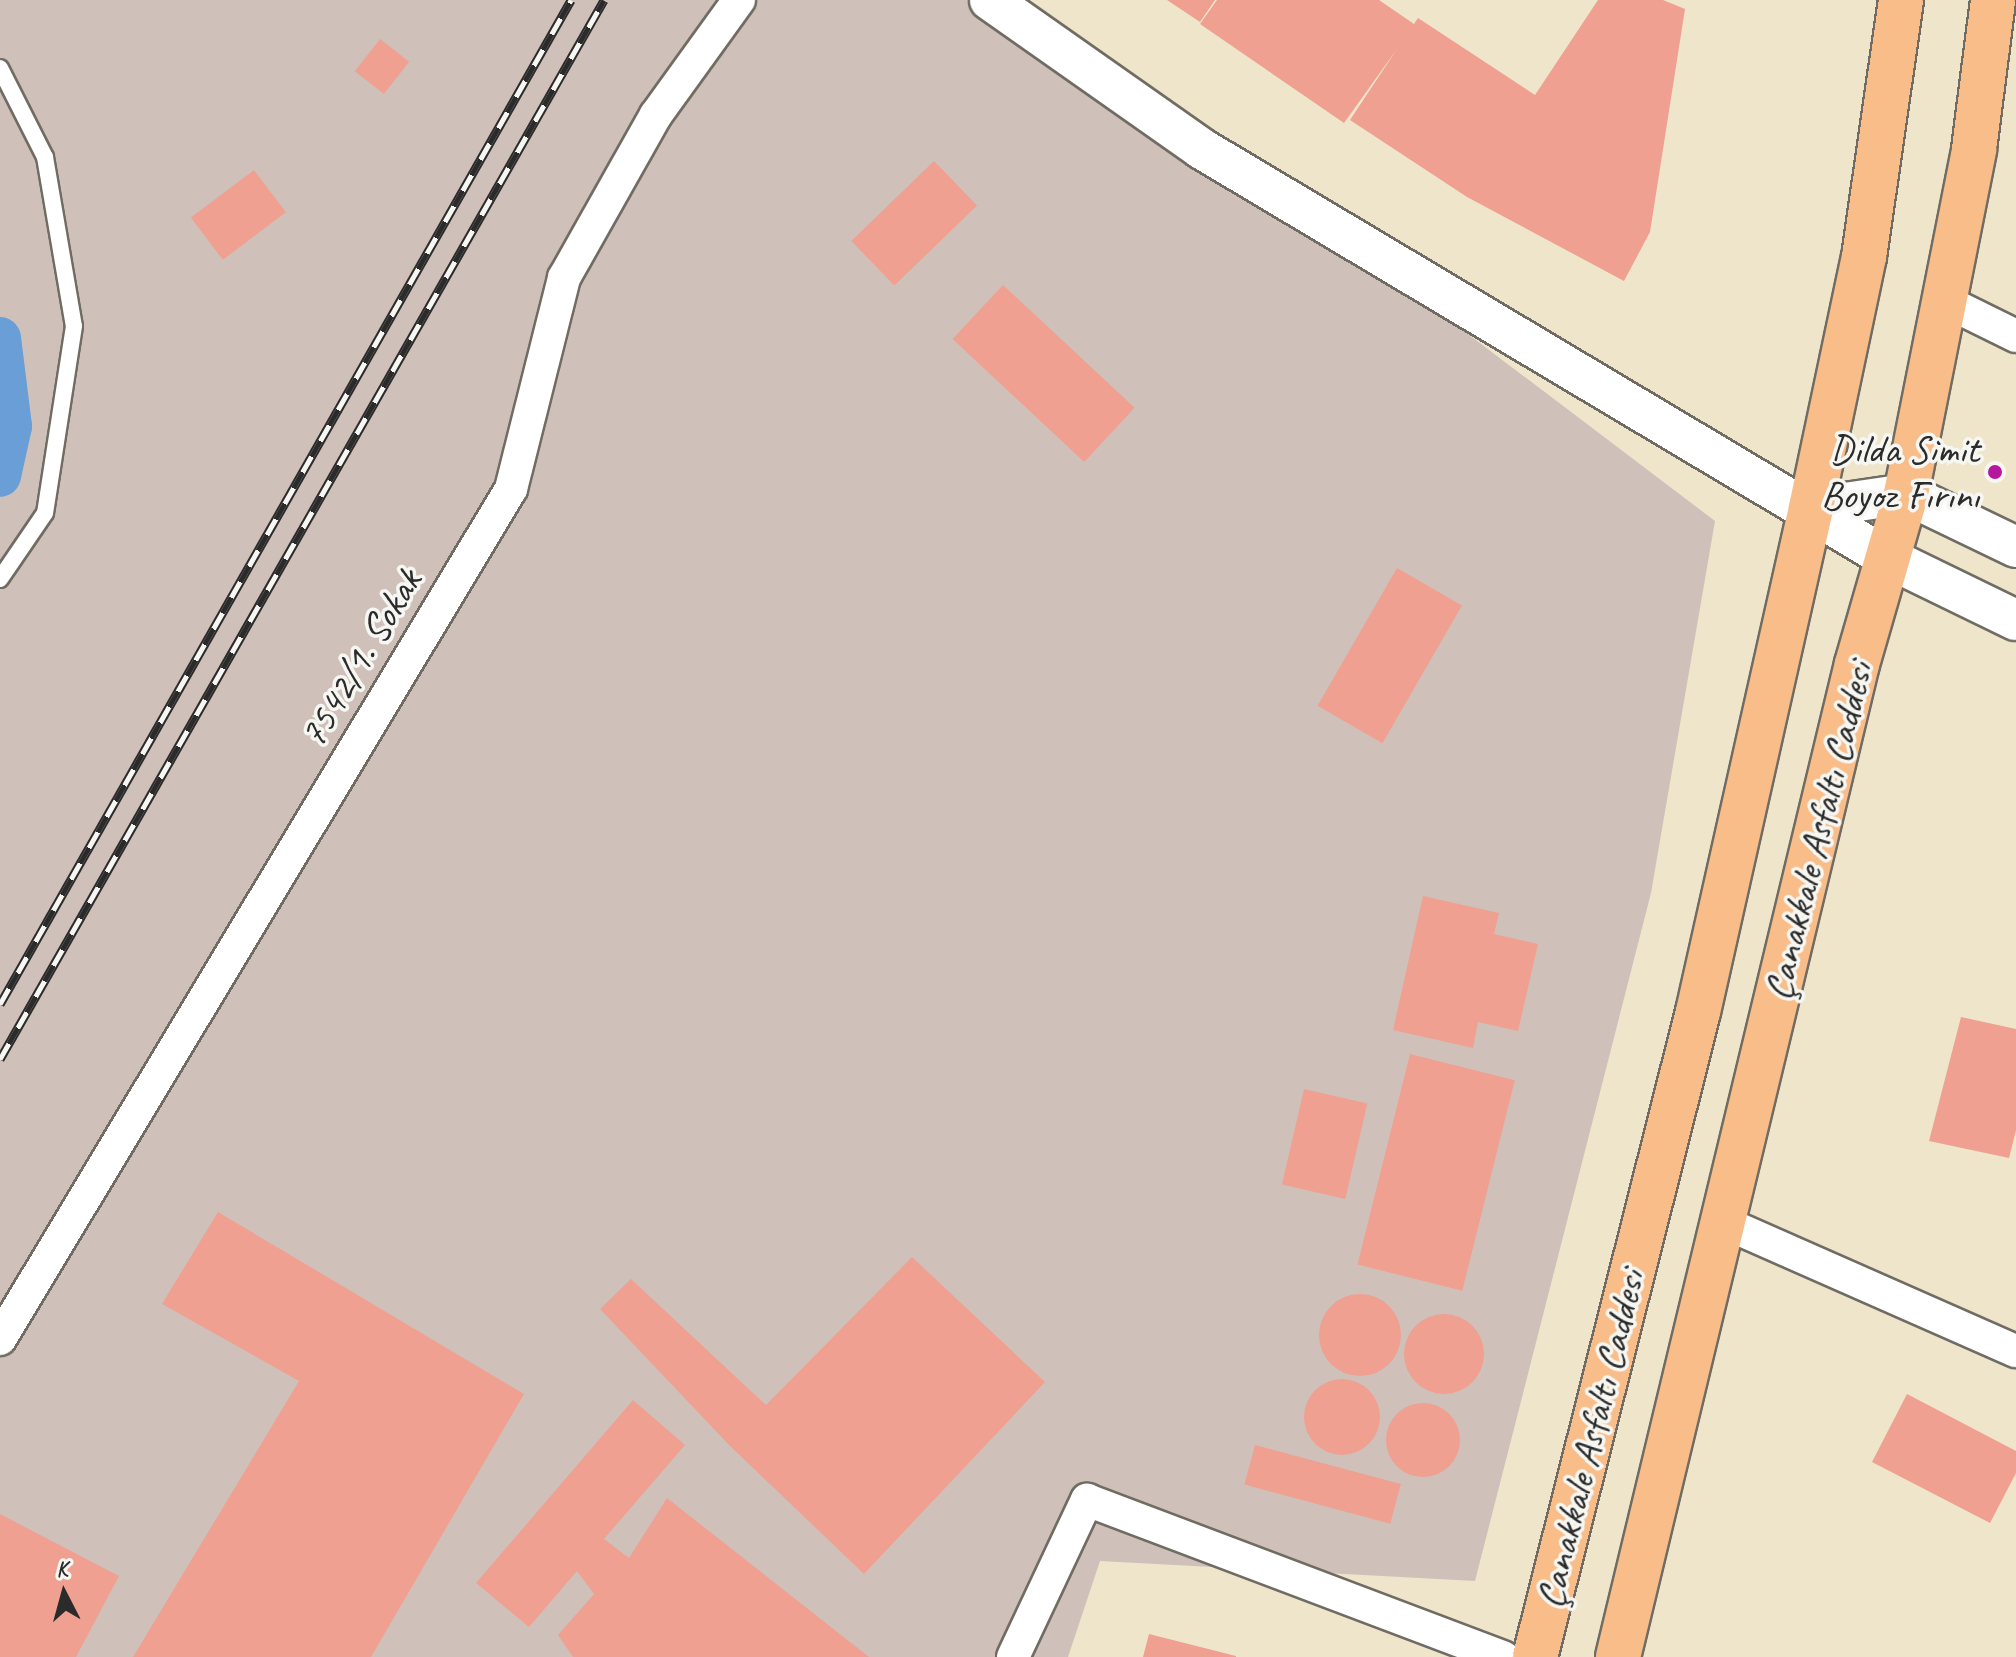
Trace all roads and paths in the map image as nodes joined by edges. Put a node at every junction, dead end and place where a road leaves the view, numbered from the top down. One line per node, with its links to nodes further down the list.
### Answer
1 (739, 0): 15 (street, 7542/1. Sokak)
2 (990, 0): 9 (street)
3 (1901, 0): 9 (highway, Çanakkale Asfaltı Caddesi)
4 (1999, 30): 6 (highway, Çanakkale Asfaltı Caddesi)
5 (0, 68): 12 (lane)
6 (1947, 302): 7 (street); 8 (highway, Çanakkale Asfaltı Caddesi)
7 (2016, 336)
8 (1906, 494): 9 (street); 10 (street); 11 (highway, Çanakkale Asfaltı Caddesi)
9 (1811, 508): 11 (street); 19 (highway, Çanakkale Asfaltı Caddesi)
10 (2016, 547)
11 (1886, 557): 13 (street); 14 (highway, Çanakkale Asfaltı Caddesi)
12 (0, 579)
13 (2016, 620)
14 (1723, 1222): 16 (street); 20 (highway, Çanakkale Asfaltı Caddesi)
15 (0, 1339)
16 (2016, 1351)
17 (1013, 1657): 18 (street)
18 (1503, 1657)
19 (1535, 1657)
20 (1618, 1657)

